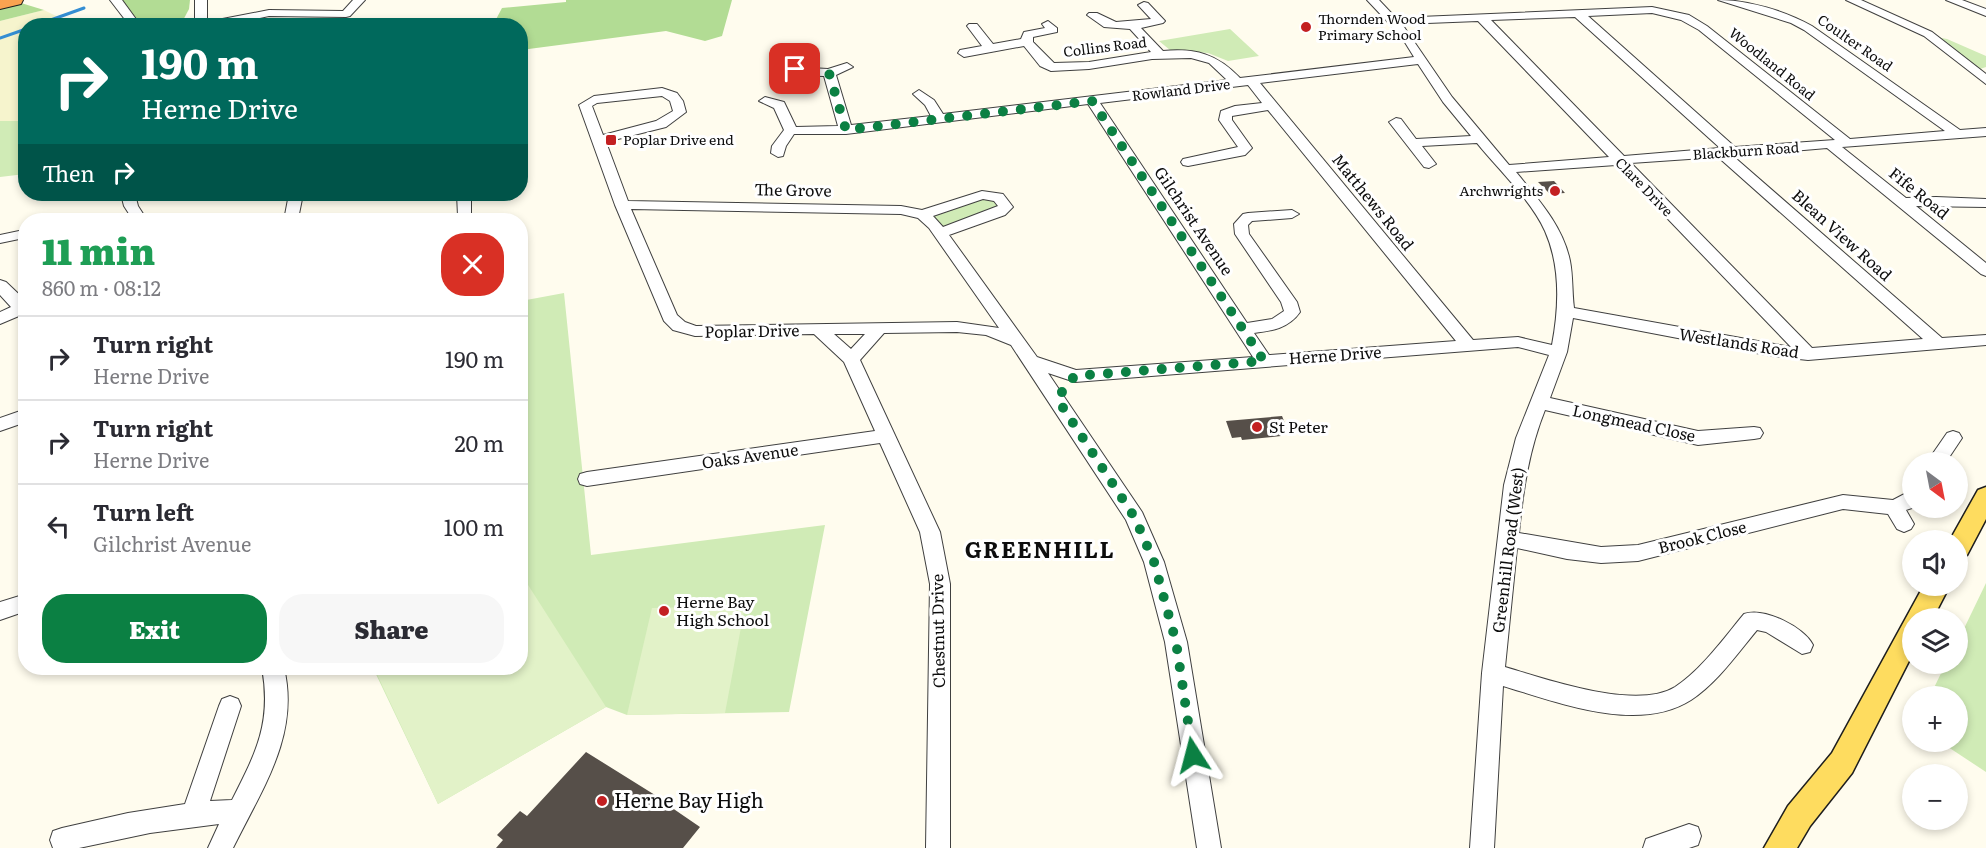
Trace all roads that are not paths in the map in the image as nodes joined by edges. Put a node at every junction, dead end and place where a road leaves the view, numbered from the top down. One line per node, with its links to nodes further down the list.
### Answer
1 (15, 0): 10 (highway)
2 (116, 0): 16 (street)
3 (201, 0): 17 (street)
4 (279, 0): 12 (street)
5 (359, 0): 12 (street)
6 (1373, 0): 20 (street, Greenhill Road (West))
7 (1724, 0): 43 (street, Coulter Road)
8 (1852, 0): 32 (street)
9 (1952, 0): 13 (street)
10 (0, 4)
11 (1144, 5): 22 (street, Collins Road)
12 (278, 12): 18 (street)
13 (1986, 13)
14 (1580, 14): 19 (street, Woodland Road); 47 (street, Woodland Road); 50 (street, Blean View Road)
15 (1093, 15): 22 (street, Collins Road)
16 (130, 18)
17 (202, 18)
18 (236, 18)
19 (1482, 18): 20 (street, Woodland Road); 51 (street, Clare Drive)
20 (1395, 21): 28 (street, Greenhill Road (West))
21 (1048, 24): 24 (street, Collins Road)
22 (1132, 25): 27 (street, Collins Road)
23 (973, 26): 25 (street)
24 (1027, 42): 25 (street, Collins Road); 27 (street, Collins Road)
25 (990, 49): 26 (street, Collins Road)
26 (964, 54)
27 (1161, 56): 33 (street, Collins Road)
28 (1422, 60): 33 (street, Rowland Drive); 44 (street, Greenhill Road (West))
29 (847, 67): 31 (street)
30 (780, 71): 31 (street)
31 (829, 73): 41 (street)
32 (1986, 80)
33 (1244, 82): 36 (street, Rowland Drive); 37 (street, Matthews Road)
34 (918, 94): 38 (street)
35 (765, 101): 40 (street)
36 (1092, 101): 38 (street, Rowland Drive); 75 (street, Gilchrist Avenue)
37 (1271, 106): 54 (street); 79 (street, Matthews Road)
38 (940, 119): 41 (street, Rowland Drive)
39 (1395, 122): 46 (street)
40 (791, 130): 41 (street, Rowland Drive); 49 (street)
41 (846, 130)
42 (1986, 132): 43 (street, Blackburn Road)
43 (1958, 134): 47 (street, Blackburn Road)
44 (1479, 139): 46 (street); 53 (street, Greenhill Road (West))
45 (599, 140): 45 (street, Poplar Drive); 57 (street, Poplar Drive)
46 (1413, 143): 52 (street)
47 (1847, 143): 48 (street, Blackburn Road)
48 (1830, 144): 50 (street, Blackburn Road); 55 (street, Fife Road)
49 (774, 149)
50 (1727, 152): 51 (street, Blackburn Road); 78 (street, Blean View Road)
51 (1618, 160): 53 (street, Blackburn Road); 81 (street, Clare Drive)
52 (1429, 164)
53 (1506, 169): 70 (street, Greenhill Road (West))
54 (1200, 176)
55 (1902, 203): 56 (street); 65 (street, Fife Road)
56 (1986, 203)
57 (622, 205): 58 (street, The Grove); 61 (street, Poplar Drive)
58 (661, 207): 60 (street, The Grove); 61 (street)
59 (1292, 214): 75 (street)
60 (923, 215): 62 (street); 62 (street, The Grove)
61 (631, 226): 73 (street, Poplar Drive)
62 (940, 233): 68 (street)
63 (18, 235): 64 (street)
64 (0, 239)
65 (1986, 271)
66 (0, 285): 67 (street)
67 (18, 302)
68 (990, 305): 72 (street, Poplar Drive); 77 (street)
69 (18, 310): 71 (street)
70 (1566, 312): 80 (street, Greenhill Road (West)); 81 (street, Westlands Road)
71 (0, 320)
72 (957, 327): 74 (street, Poplar Drive); 77 (street, Poplar Drive)
73 (818, 329): 74 (street, Poplar Drive); 82 (street, Chestnut Drive)
74 (879, 329): 82 (street)
75 (1244, 329): 84 (street, Gilchrist Avenue)
76 (1986, 340): 78 (street, Westlands Road)
77 (1017, 341): 83 (street)
78 (1938, 344): 81 (street, Westlands Road)
79 (1468, 345): 80 (street, Herne Drive); 84 (street, Herne Drive)
80 (1559, 352): 87 (street, Greenhill Road (West))
81 (1808, 354)
82 (851, 359): 91 (street, Chestnut Drive)
83 (1031, 361): 85 (street, Herne Drive); 86 (street)
84 (1264, 361): 85 (street, Herne Drive)
85 (1075, 376): 86 (street)
86 (1058, 400): 112 (street)
87 (1539, 402): 90 (street, Longmead Close); 98 (street, Greenhill Road (West))
88 (18, 418): 89 (street)
89 (0, 425)
90 (1754, 433)
91 (887, 436): 94 (street, Oaks Avenue); 111 (street, Chestnut Drive)
92 (1955, 439): 93 (street)
93 (1944, 452)
94 (587, 479)
95 (1986, 496): 97 (main road)
96 (1902, 512): 98 (street, Brook Close)
97 (1968, 530)
98 (1509, 539): 103 (street, Greenhill Road (West))
99 (18, 605): 100 (street)
100 (0, 611)
101 (1802, 645): 103 (street)
102 (1902, 648): 115 (main road)
103 (1493, 674): 113 (street, Greenhill Road (West))
104 (274, 675): 106 (street)
105 (230, 706): 107 (street)
106 (239, 811): 107 (street); 110 (street)
107 (194, 813): 109 (street)
108 (1689, 836): 114 (street)
109 (62, 840)
110 (217, 847)
111 (938, 848)
112 (1209, 848)
113 (1482, 848)
114 (1655, 848)
115 (1780, 848)

